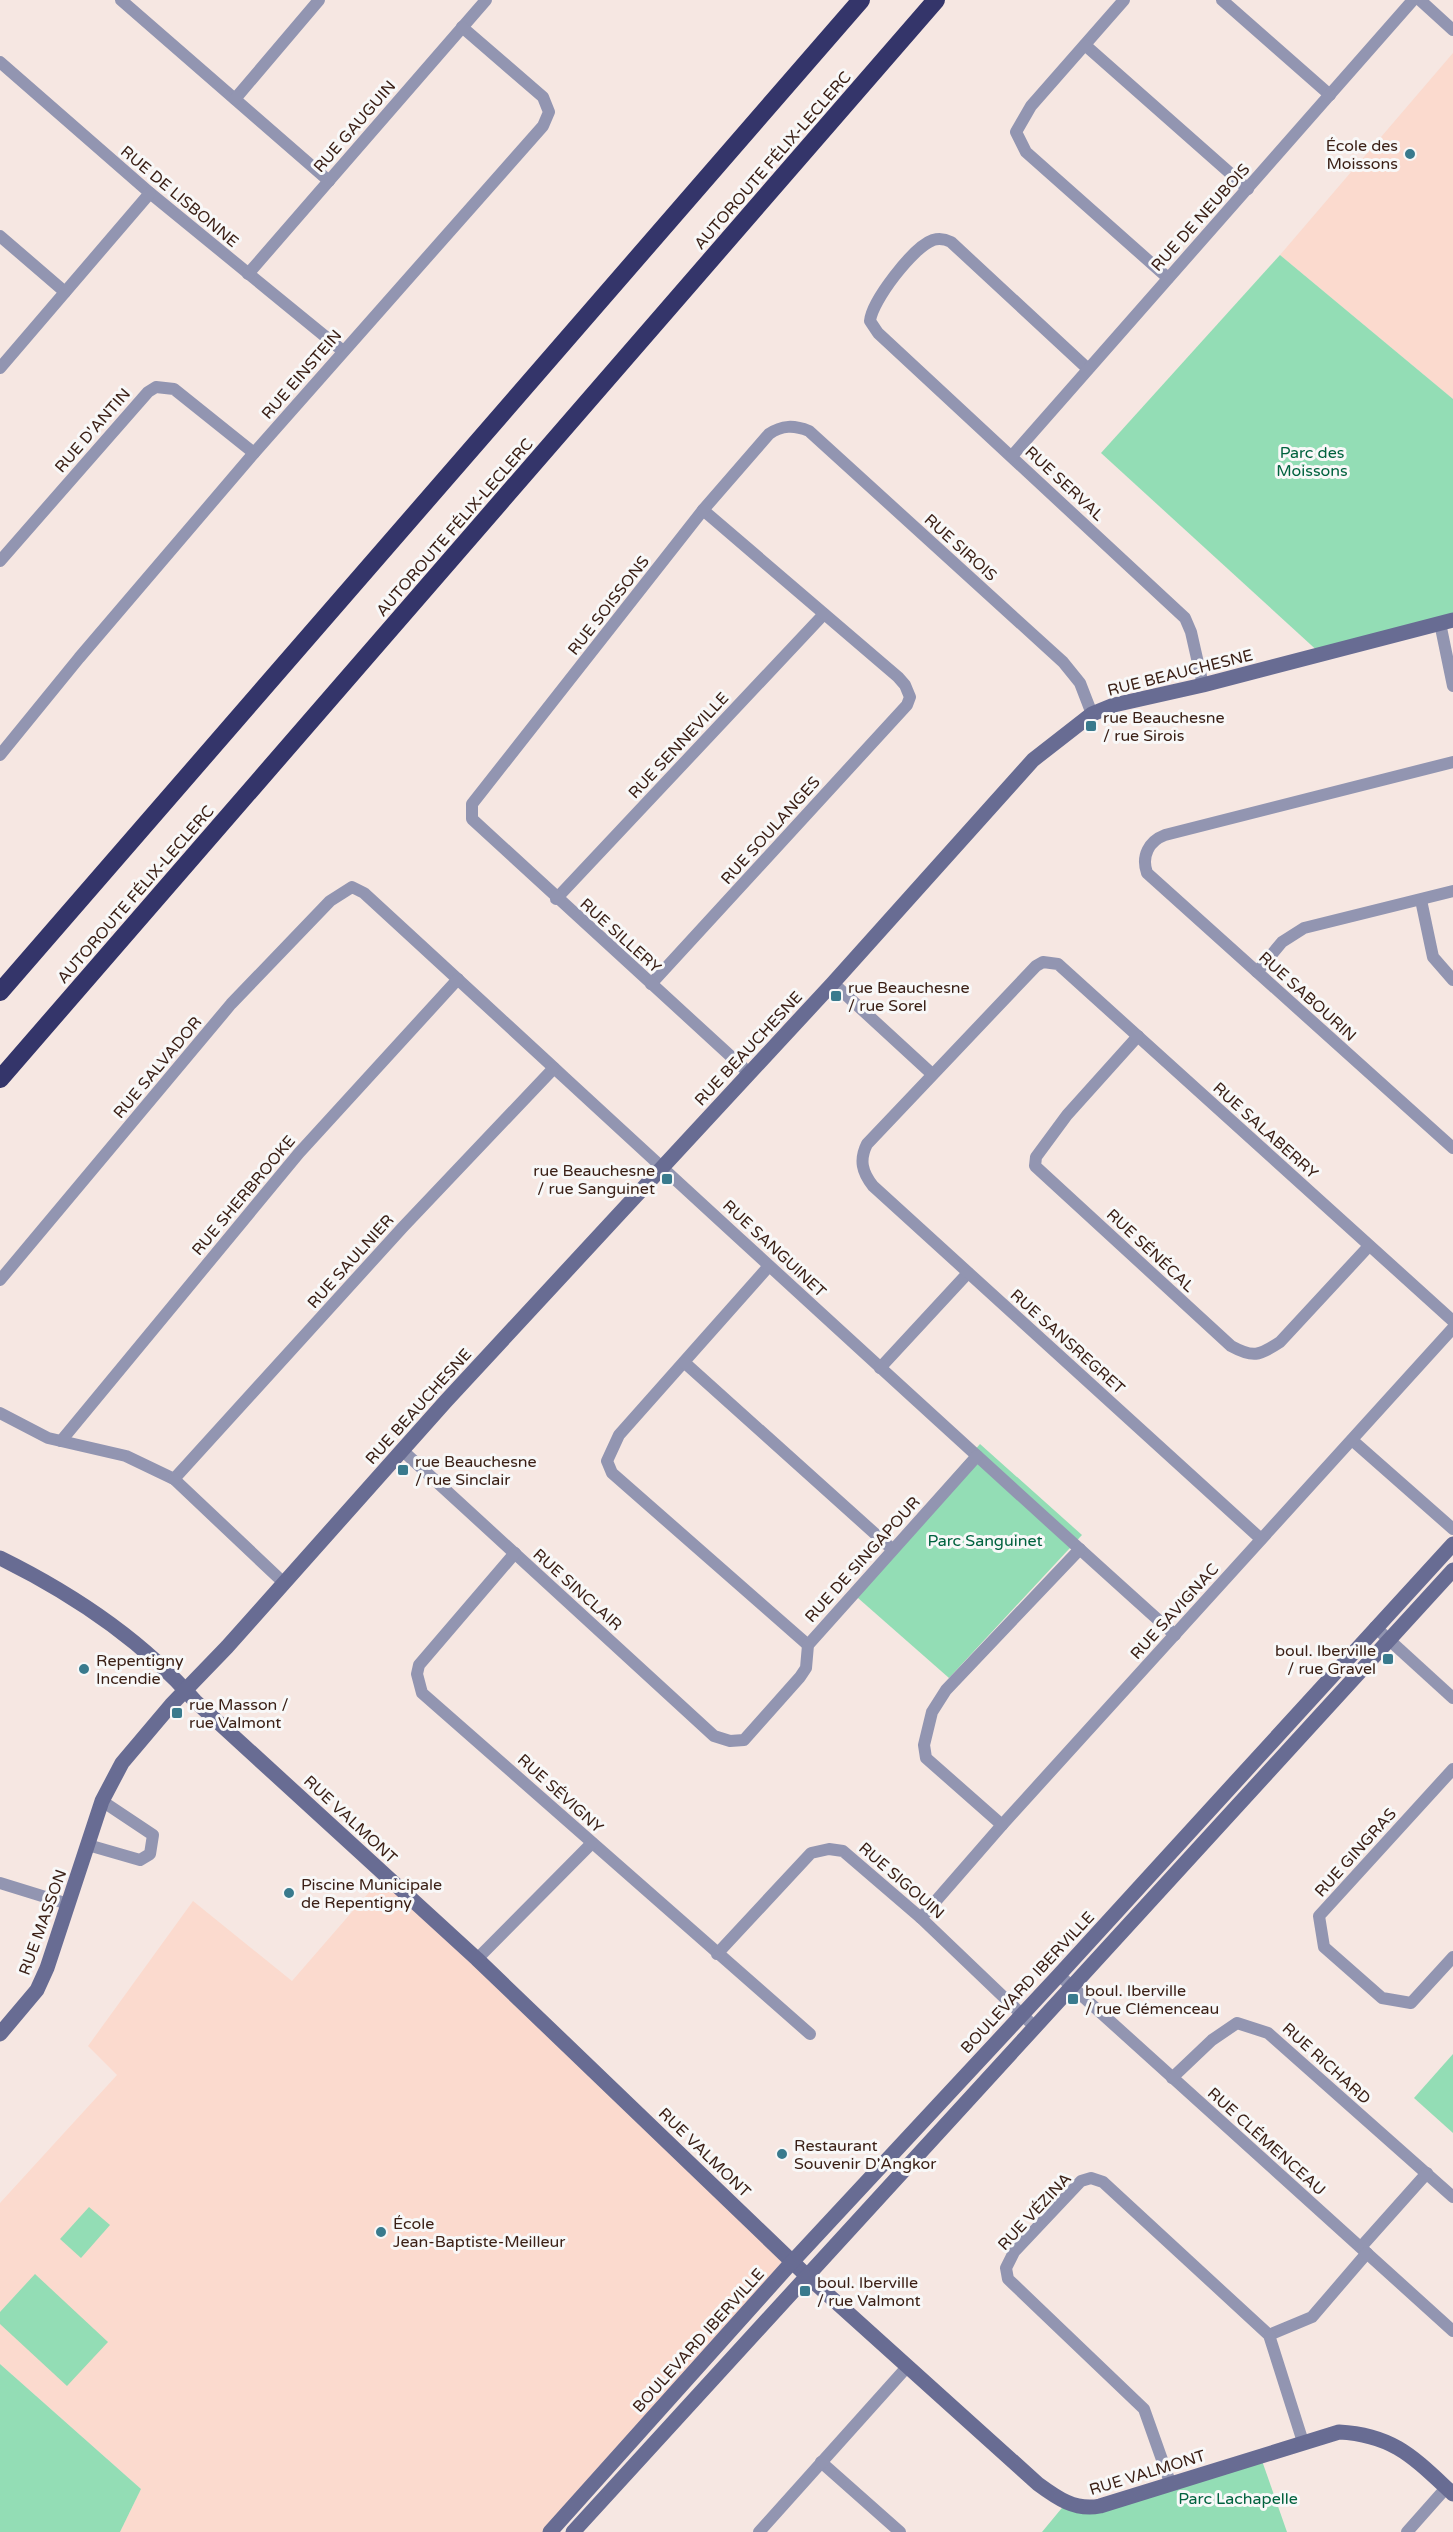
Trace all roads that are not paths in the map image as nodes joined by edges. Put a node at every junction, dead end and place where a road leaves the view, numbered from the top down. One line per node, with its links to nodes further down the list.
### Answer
1 (121, 0): 15 (street)
2 (319, 0): 15 (street)
3 (486, 0): 10 (street, RUE GAUGUIN)
4 (861, 0): 48 (highway)
5 (936, 0): 53 (highway, AUTOROUTE FÉLIX-LECLERC)
6 (1124, 0): 12 (street)
7 (1222, 0): 14 (street)
8 (1413, 0): 14 (street, RUE DE NEUBOIS)
9 (1419, 0): 11 (street)
10 (462, 27): 16 (street, RUE GAUGUIN); 23 (street, RUE EINSTEIN)
11 (1453, 30)
12 (1085, 45): 17 (street); 21 (street)
13 (0, 62): 18 (street, RUE DE LISBONNE)
14 (1330, 95): 17 (street, RUE DE NEUBOIS)
15 (236, 99): 16 (street)
16 (329, 180): 20 (street, RUE GAUGUIN)
17 (1248, 189): 21 (street, RUE DE NEUBOIS)
18 (150, 193): 20 (street, RUE DE LISBONNE); 22 (street)
19 (0, 236): 22 (street)
20 (248, 274): 23 (street, RUE DE LISBONNE)
21 (1168, 278): 25 (street, RUE DE NEUBOIS)
22 (65, 292): 24 (street)
23 (343, 351): 27 (street, RUE EINSTEIN)
24 (0, 368)
25 (1088, 369): 28 (street, RUE DE NEUBOIS); 28 (street, RUE SERVAL)
26 (788, 426): 29 (street, RUE SOISSONS); 35 (street, RUE SIROIS)
27 (254, 453): 30 (street, RUE D'ANTIN); 36 (street, RUE EINSTEIN)
28 (1011, 456): 33 (street, RUE SERVAL)
29 (703, 510): 31 (street); 38 (street, RUE SOISSONS)
30 (0, 561)
31 (824, 614): 41 (street, RUE SENNEVILLE); 47 (street, RUE SOULANGES)
32 (1447, 622): 33 (street, RUE BEAUCHESNE); 34 (street)
33 (1203, 685): 35 (street, RUE BEAUCHESNE)
34 (1453, 686)
35 (1092, 714): 46 (street, RUE BEAUCHESNE)
36 (0, 755)
37 (1453, 762): 43 (street, RUE SABOURIN)
38 (472, 819): 41 (street, RUE SILLERY)
39 (352, 887): 44 (street, RUE SANGUINET); 59 (street, RUE SALVADOR)
40 (1453, 891): 42 (street)
41 (556, 899): 47 (street, RUE SILLERY)
42 (1421, 900): 43 (street); 45 (street)
43 (1257, 972): 54 (street, RUE SABOURIN)
44 (458, 979): 50 (street, RUE SANGUINET); 66 (street, RUE SHERBROOKE)
45 (1453, 980)
46 (833, 983): 51 (street, RUE BEAUCHESNE); 52 (street)
47 (651, 984): 51 (street, RUE SILLERY)
48 (0, 992)
49 (1138, 1036): 52 (street, RUE SALABERRY); 56 (street, RUE SALABERRY); 56 (street, RUE SÉNÉCAL)
50 (554, 1068): 55 (street, RUE SANGUINET); 69 (street, RUE SAULNIER)
51 (749, 1073): 55 (street, RUE BEAUCHESNE)
52 (932, 1074): 58 (street, RUE SANSREGRET)
53 (0, 1079)
54 (1453, 1148)
55 (663, 1165): 57 (street, RUE SANGUINET); 67 (street, RUE BEAUCHESNE)
56 (1369, 1246): 60 (street, RUE SALABERRY)
57 (769, 1266): 62 (street); 63 (street, RUE SANGUINET)
58 (968, 1272): 63 (street); 71 (street, RUE SANSREGRET)
59 (0, 1280)
60 (1453, 1321)
61 (1453, 1328): 65 (street, RUE SAVIGNAC)
62 (685, 1363): 73 (street); 82 (street)
63 (880, 1368): 68 (street, RUE SANGUINET)
64 (0, 1413): 66 (street)
65 (1352, 1440): 70 (street); 71 (street, RUE SAVIGNAC)
66 (61, 1441): 69 (street)
67 (403, 1450): 75 (street, RUE SINCLAIR); 78 (street, RUE BEAUCHESNE)
68 (977, 1456): 73 (street, RUE DE SINGAPOUR); 74 (street, RUE SANGUINET)
69 (174, 1479): 78 (street)
70 (1453, 1529)
71 (1261, 1539): 80 (street, RUE SAVIGNAC)
72 (1453, 1544): 79 (street, BOULEVARD IBERVILLE)
73 (892, 1549): 82 (street, RUE DE SINGAPOUR)
74 (1080, 1549): 80 (street, RUE SANGUINET); 88 (street)
75 (515, 1553): 85 (street, RUE SINCLAIR); 89 (street, RUE SÉVIGNY)
76 (0, 1558): 83 (street, RUE VALMONT)
77 (1453, 1570): 81 (street)
78 (284, 1583): 83 (street, RUE BEAUCHESNE)
79 (1374, 1628): 81 (street); 97 (street, BOULEVARD IBERVILLE)
80 (1175, 1635): 88 (street, RUE SAVIGNAC)
81 (1389, 1641): 84 (street); 98 (street)
82 (808, 1645): 85 (street, RUE DE SINGAPOUR)
83 (185, 1690): 87 (street, RUE MASSON); 96 (street, RUE VALMONT)
84 (1453, 1698)
85 (737, 1742)
86 (1453, 1769): 95 (street, RUE GINGRAS)
87 (102, 1801): 90 (street, RUE MASSON); 90 (street)
88 (1002, 1825): 93 (street, RUE SAVIGNAC)
89 (592, 1843): 94 (street, RUE SÉVIGNY); 96 (street)
90 (88, 1845): 92 (street, RUE MASSON)
91 (0, 1883): 92 (street)
92 (68, 1904): 101 (street, RUE MASSON)
93 (921, 1918): 94 (street, RUE SIGOUIN); 99 (street, RUE SIGOUIN)
94 (717, 1954): 102 (street, RUE SÉVIGNY)
95 (1453, 1958)
96 (477, 1959): 107 (street, RUE VALMONT)
97 (1059, 1975): 98 (street, RUE CLÉMENCEAU); 99 (street, BOULEVARD IBERVILLE)
98 (1072, 1989): 100 (street); 103 (street, RUE CLÉMENCEAU)
99 (1022, 2014): 100 (street, RUE SIGOUIN); 107 (street, BOULEVARD IBERVILLE)
100 (1035, 2027): 108 (street)
101 (0, 2034)
102 (810, 2034)
103 (1172, 2078): 104 (street, RUE RICHARD); 106 (street, RUE CLÉMENCEAU)
104 (1427, 2173): 105 (street, RUE RICHARD); 106 (street)
105 (1453, 2197)
106 (1364, 2250): 109 (street, RUE CLÉMENCEAU); 110 (street)
107 (792, 2262): 108 (street, RUE VALMONT); 113 (street, BOULEVARD IBERVILLE)
108 (806, 2275): 111 (street, RUE VALMONT); 114 (street)
109 (1453, 2331)
110 (1269, 2336): 112 (street, RUE VÉZINA); 116 (street, RUE VÉZINA)
111 (907, 2367): 115 (street); 116 (street, RUE VALMONT)
112 (1303, 2442): 116 (street, RUE VALMONT); 117 (street, RUE VALMONT)
113 (628, 2446): 114 (street); 118 (street, BOULEVARD IBERVILLE)
114 (642, 2458): 119 (street)
115 (821, 2462): 120 (street); 121 (street)
116 (1171, 2485)
117 (1450, 2491): 122 (street)
118 (550, 2532)
119 (573, 2532)
120 (759, 2532)
121 (900, 2532)
122 (1407, 2532)

